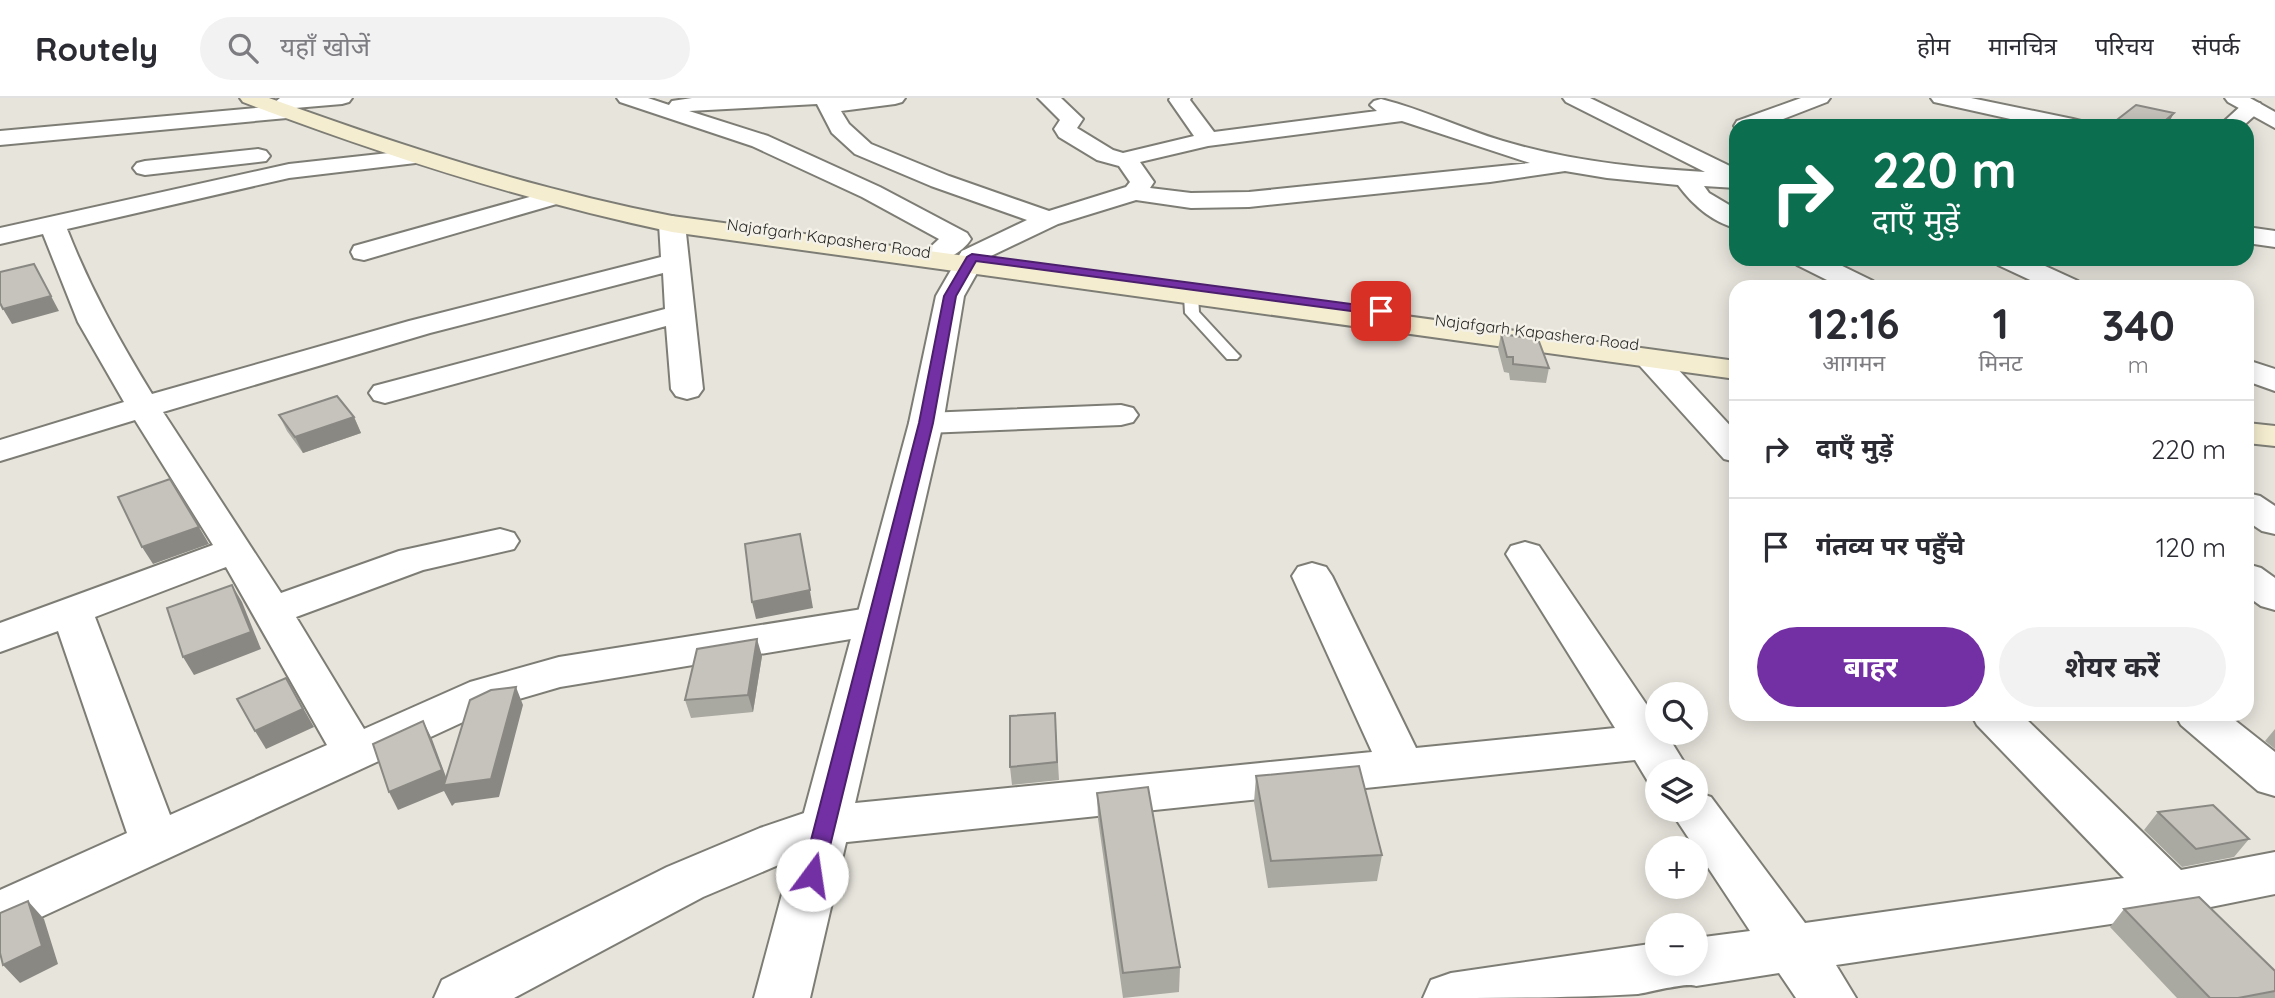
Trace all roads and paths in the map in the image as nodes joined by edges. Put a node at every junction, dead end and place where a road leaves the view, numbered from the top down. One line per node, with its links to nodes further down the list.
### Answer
1 (250, 98): 13 (main road)
2 (342, 98): 13 (street)
3 (627, 98): 14 (street)
4 (895, 98): 11 (street)
5 (1048, 98): 26 (street)
6 (1181, 98): 22 (street)
7 (1367, 98): 15 (street)
8 (1573, 98): 24 (street)
9 (1820, 98): 16 (street)
10 (1941, 98): 17 (street)
11 (824, 101): 14 (street); 27 (street)
12 (2244, 103): 18 (street); 19 (street)
13 (281, 104): 21 (street); 23 (main road); 44 (main road, Najafgarh Kapashera Road)
14 (656, 107): 33 (street)
15 (1403, 114): 22 (street); 28 (street)
16 (1763, 119)
17 (2027, 119)
18 (2234, 119)
19 (2275, 121)
20 (1706, 137): 24 (street)
21 (0, 138)
22 (1208, 139): 26 (street)
23 (376, 144): 25 (main road); 29 (street)
24 (1671, 146): 30 (street)
25 (416, 157): 35 (main road); 39 (street)
26 (1127, 161): 34 (street)
27 (894, 163): 33 (street); 37 (street)
28 (1566, 164): 31 (street); 34 (street)
29 (145, 168)
30 (1729, 175)
31 (1685, 178): 32 (street); 36 (street)
32 (1729, 179)
33 (845, 180): 44 (street)
34 (1135, 192): 37 (street)
35 (551, 198): 38 (main road); 43 (street)
36 (1729, 216)
37 (1049, 219): 44 (street)
38 (671, 223): 44 (main road); 45 (street)
39 (52, 224): 40 (street); 60 (street)
40 (0, 236)
41 (2254, 236): 42 (street)
42 (2275, 239)
43 (364, 252)
44 (959, 259): 50 (main road); 53 (main road, Najafgarh Kapashera Road); 62 (street)
45 (674, 262): 51 (street); 60 (street)
46 (1821, 266): 48 (street)
47 (2023, 266): 49 (street)
48 (1849, 280)
49 (2053, 280)
50 (1191, 296): 52 (lane); 54 (main road)
51 (682, 313): 58 (street); 59 (street)
52 (1232, 356)
53 (1729, 357)
54 (1651, 359): 55 (main road); 63 (street)
55 (1729, 369)
56 (2254, 372): 57 (street)
57 (2275, 381)
58 (687, 388)
59 (385, 393)
60 (143, 407): 64 (street); 68 (street)
61 (1121, 415): 62 (street)
62 (926, 423): 75 (street)
63 (1729, 444)
64 (0, 451)
65 (2254, 509): 66 (street)
66 (2275, 523)
67 (500, 541): 74 (street)
68 (236, 550): 73 (street); 74 (street)
69 (1525, 554): 80 (street)
70 (1312, 576): 81 (street)
71 (2254, 582): 72 (street)
72 (2275, 597)
73 (72, 611): 76 (street); 85 (street)
74 (271, 611): 79 (street)
75 (874, 621): 79 (street); 84 (street)
76 (0, 638)
77 (2000, 721): 87 (street)
78 (2206, 721): 82 (street)
79 (355, 753): 85 (street)
80 (1657, 757): 81 (street)
81 (1402, 766): 84 (street)
82 (2275, 778)
83 (1702, 822): 89 (street)
84 (825, 825): 92 (street); 93 (street)
85 (156, 844): 88 (street)
86 (2275, 873): 87 (street)
87 (2171, 893): 89 (street)
88 (0, 914)
89 (1791, 947): 90 (street); 95 (street)
90 (1708, 959)
91 (1645, 969): 94 (street)
92 (462, 998)
93 (782, 998)
94 (1451, 998)
95 (1828, 998)

